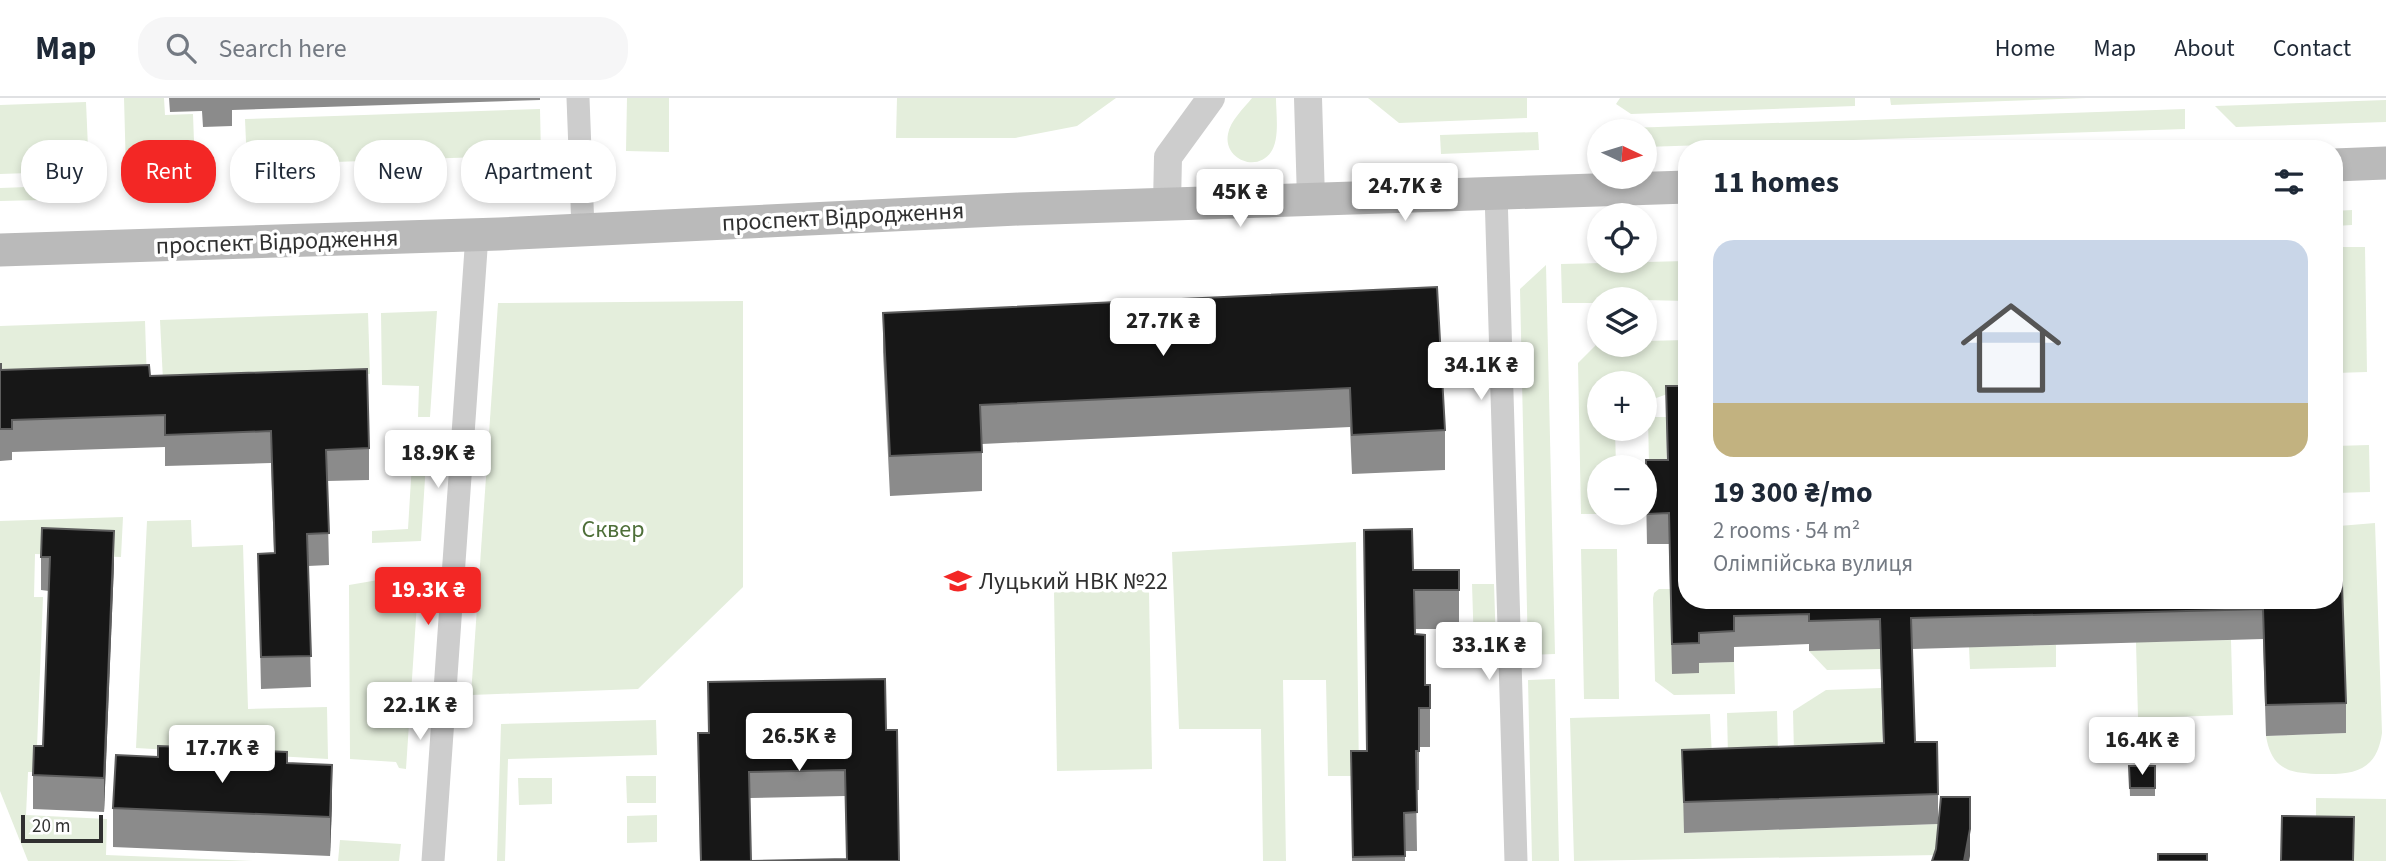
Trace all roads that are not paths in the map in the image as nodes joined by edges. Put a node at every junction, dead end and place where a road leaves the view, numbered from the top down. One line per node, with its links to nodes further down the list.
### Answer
1 (579, 98): 10 (street)
2 (1212, 98): 9 (street)
3 (1308, 98): 8 (street)
4 (2386, 163): 5 (main road)
5 (2343, 165)
6 (1678, 187): 7 (main road, проспект Відродження)
7 (1496, 193): 8 (main road, проспект Відродження); 14 (street)
8 (1311, 199): 9 (main road, проспект Відродження)
9 (1167, 204): 10 (main road, проспект Відродження)
10 (583, 229): 11 (main road, проспект Відродження)
11 (477, 235): 12 (main road, проспект Відродження); 13 (street)
12 (0, 250)
13 (433, 861)
14 (1516, 861)

